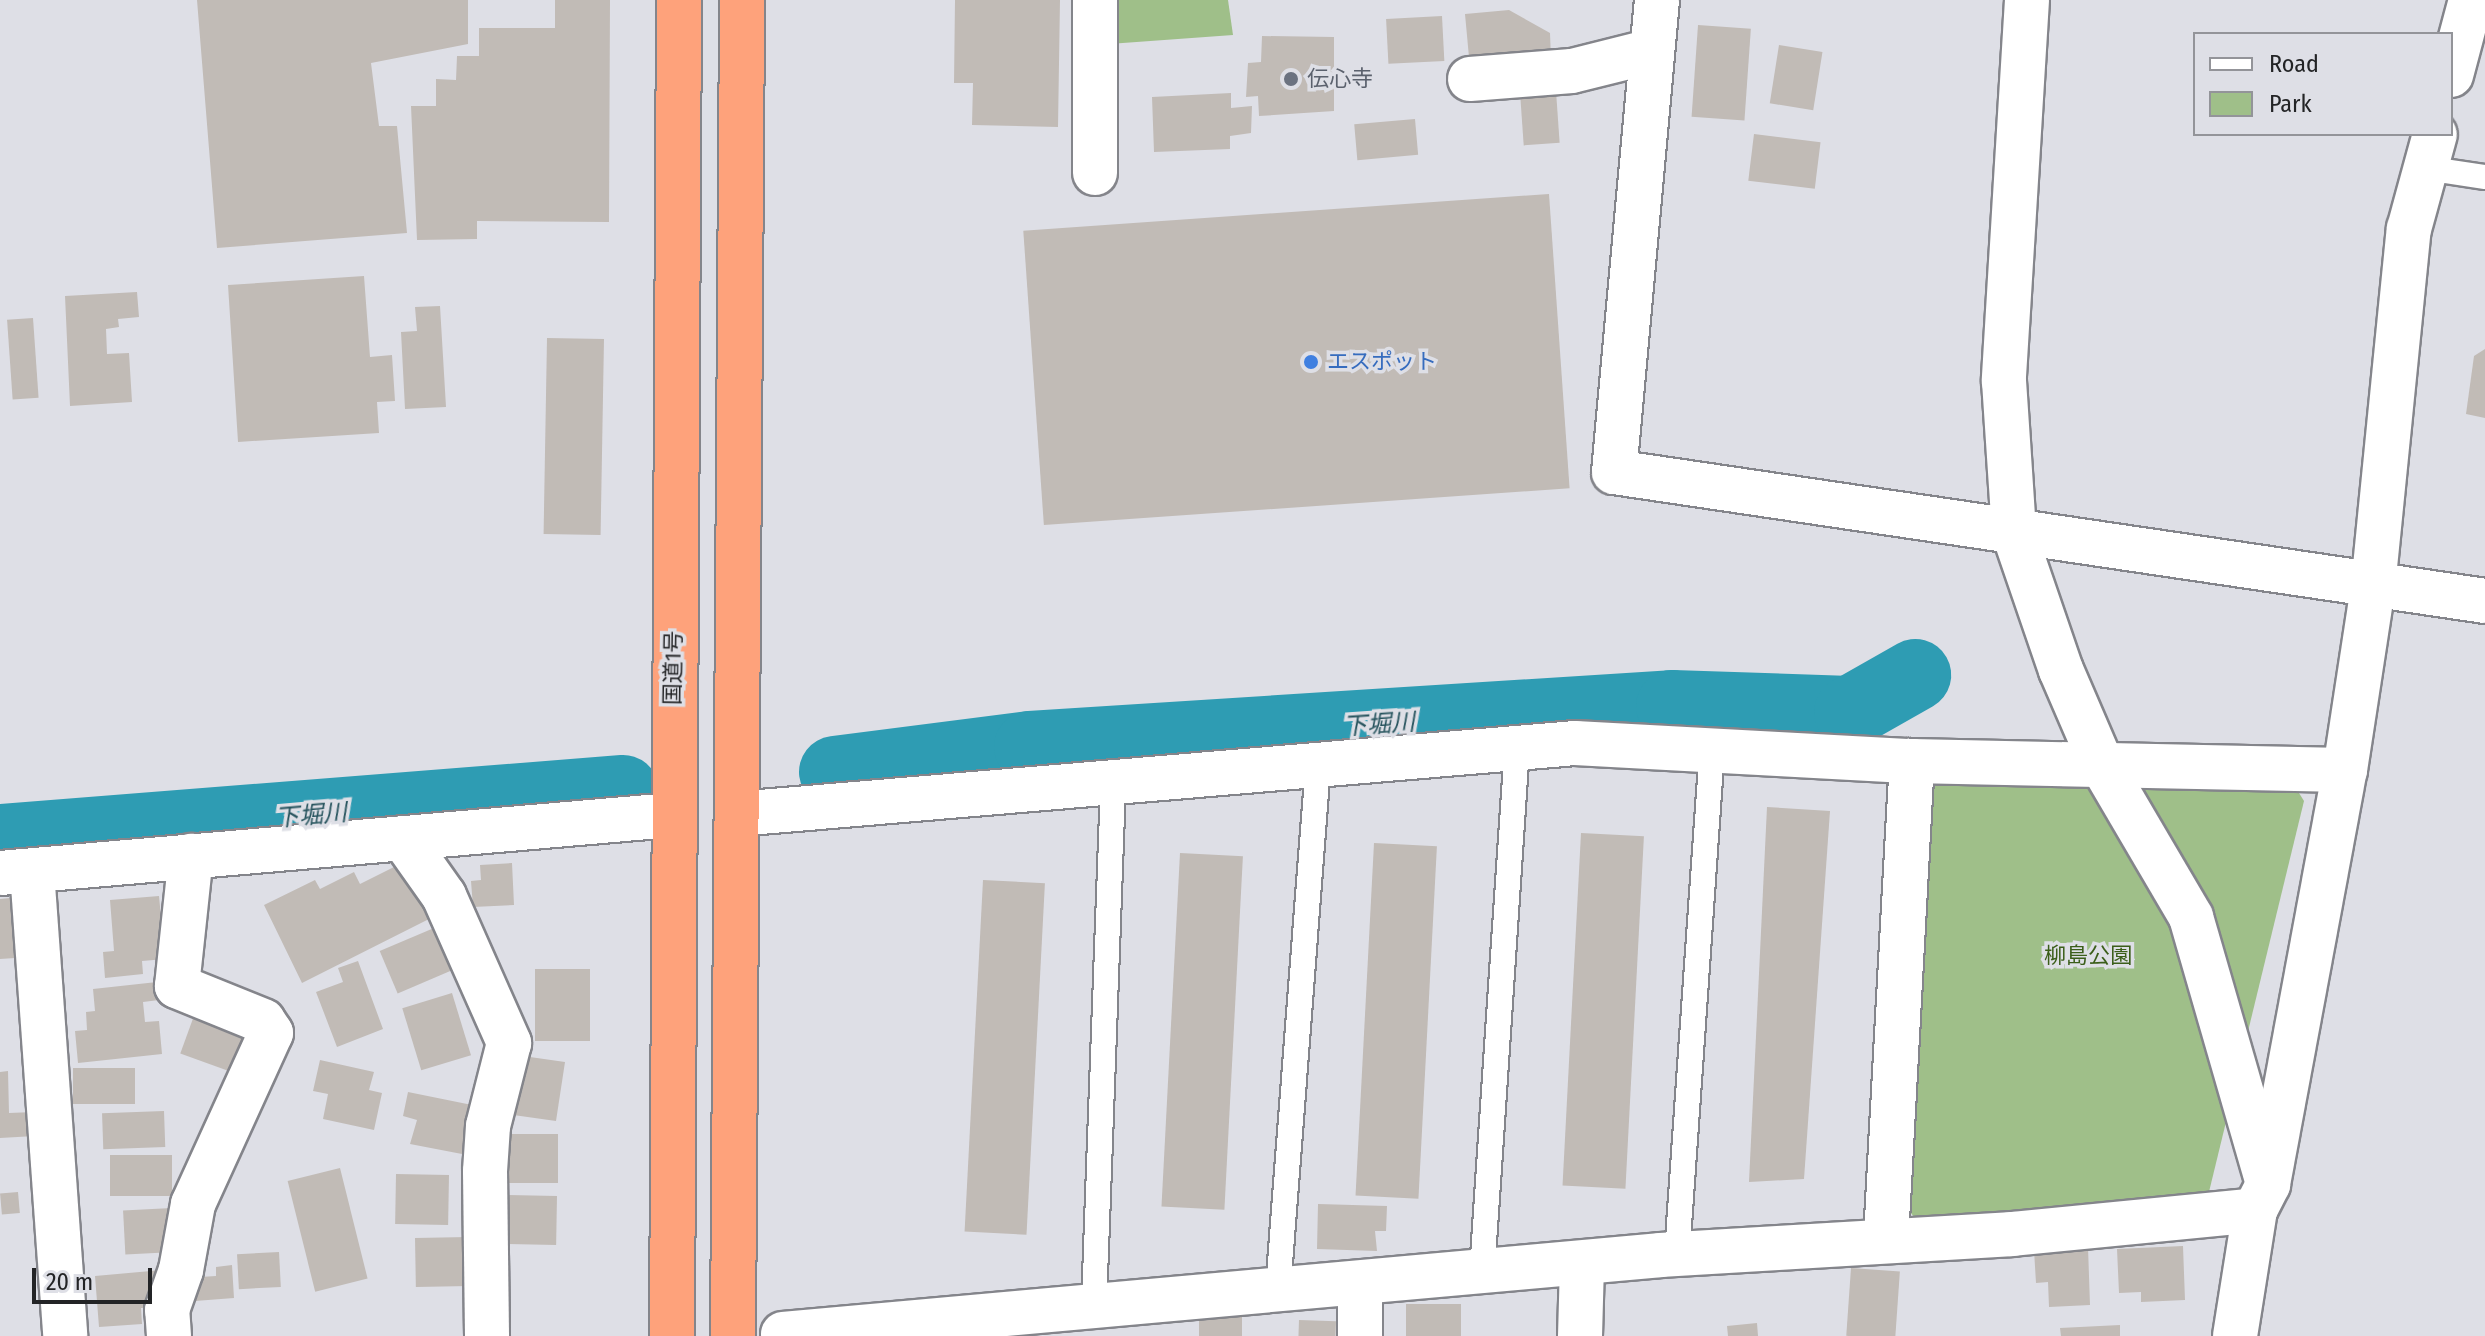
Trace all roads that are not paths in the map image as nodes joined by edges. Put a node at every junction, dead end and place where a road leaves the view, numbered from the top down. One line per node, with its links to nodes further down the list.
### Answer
1 (679, 0): 24 (highway, 国道1号)
2 (742, 0): 23 (highway)
3 (1095, 0): 11 (street)
4 (1657, 0): 7 (street)
5 (2027, 0): 13 (street)
6 (2471, 0): 8 (street)
7 (1652, 51): 9 (street); 13 (street)
8 (2453, 68)
9 (1470, 79)
10 (2430, 151): 12 (lane); 14 (street)
11 (1095, 173)
12 (2485, 177)
13 (2014, 533): 14 (street); 19 (street)
14 (2373, 587): 15 (street); 21 (street)
15 (2485, 601)
16 (1517, 748): 17 (street); 20 (street); 32 (lane)
17 (1712, 750): 18 (street); 30 (lane)
18 (1912, 761): 19 (street); 29 (street)
19 (2102, 765): 21 (street); 28 (street)
20 (1318, 766): 22 (street); 34 (lane)
21 (2345, 770): 28 (street)
22 (1113, 785): 23 (street); 35 (lane)
23 (737, 814): 41 (highway)
24 (671, 815): 25 (street); 40 (highway, 国道1号)
25 (403, 838): 26 (street); 39 (street)
26 (191, 856): 27 (street); 38 (street)
27 (16, 872): 37 (street)
28 (2261, 1197): 29 (street); 44 (street)
29 (1886, 1239): 30 (street)
30 (1677, 1254): 31 (street)
31 (1582, 1264): 32 (street); 43 (street)
32 (1482, 1272): 33 (street)
33 (1360, 1283): 34 (street); 42 (street)
34 (1278, 1289): 35 (street)
35 (1115, 1314): 36 (street)
36 (783, 1334)
37 (65, 1336)
38 (169, 1336)
39 (487, 1336)
40 (672, 1336)
41 (733, 1336)
42 (1360, 1336)
43 (1580, 1336)
44 (2235, 1336)

